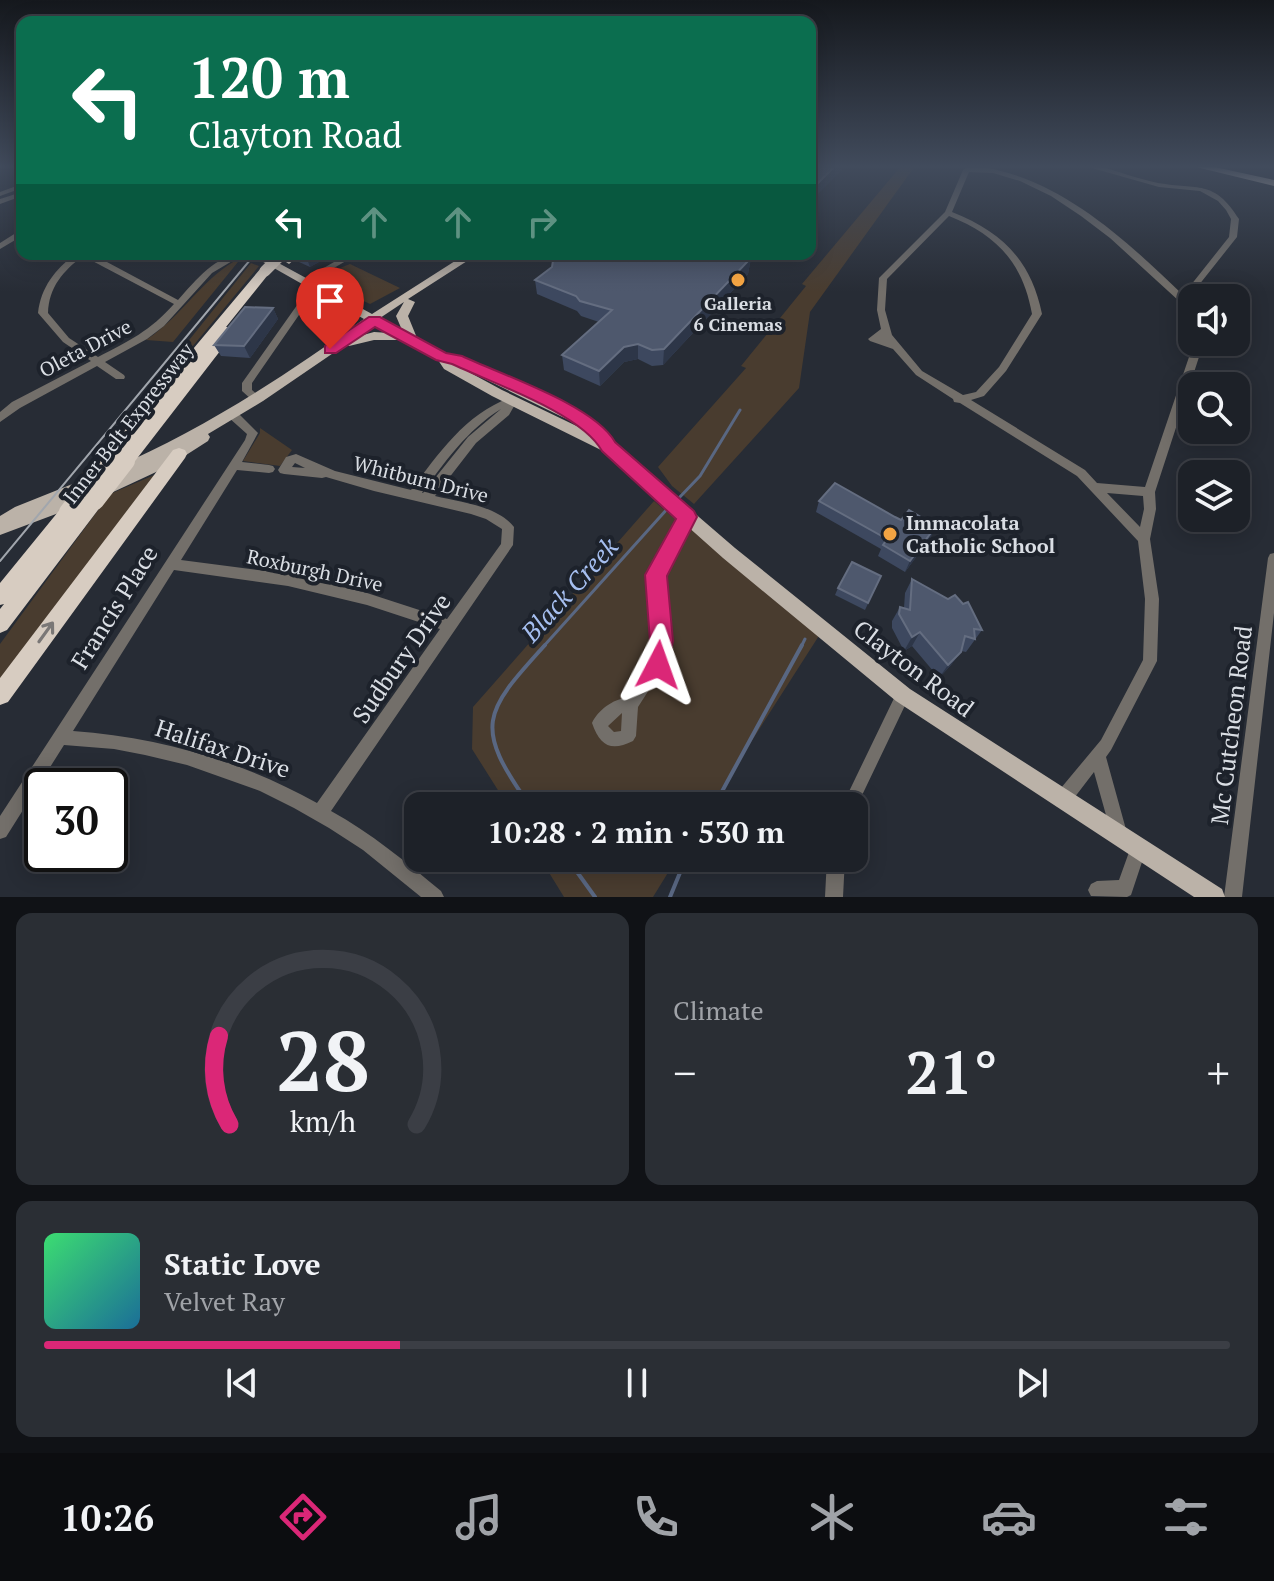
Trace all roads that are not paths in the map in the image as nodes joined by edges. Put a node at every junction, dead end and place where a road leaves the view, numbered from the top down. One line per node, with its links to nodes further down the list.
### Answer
1 (950, 208): 4 (street)
2 (1074, 208): 13 (street)
3 (1227, 208): 16 (street)
4 (948, 213): 28 (street); 30 (street)
5 (73, 260): 26 (street)
6 (97, 260): 19 (street)
7 (229, 260): 19 (street, Oleta Drive)
8 (266, 260): 14 (main road, Clayton Road)
9 (282, 260): 12 (highway, Inner Belt Expressway)
10 (345, 260): 14 (street)
11 (464, 260): 18 (main road)
12 (270, 273): 52 (highway, Inner Belt Expressway, bridge); 53 (highway, Inner Belt Expressway, bridge)
13 (1163, 280): 15 (street); 17 (street)
14 (310, 283): 20 (main road, Clayton Road); 29 (street)
15 (1189, 284)
16 (1196, 284)
17 (1178, 295)
18 (407, 299): 20 (main road); 21 (main road); 22 (main road)
19 (178, 303): 26 (street, Oleta Drive)
20 (349, 306): 21 (main road, Clayton Road)
21 (374, 320): 22 (main road, Clayton Road); 23 (main road)
22 (414, 341): 23 (main road); 25 (main road, Clayton Road)
23 (330, 349): 29 (main road)
24 (1194, 356): 44 (street)
25 (442, 357): 31 (main road, Clayton Road); 38 (main road, Clayton Road)
26 (97, 362): 27 (street); 32 (street, Oleta Drive)
27 (120, 377)
28 (980, 394): 30 (street); 35 (street)
29 (256, 398): 34 (main road)
30 (958, 400): 35 (street)
31 (512, 401): 38 (main road, Clayton Road); 45 (street)
32 (16, 405): 33 (street, Oleta Drive); 36 (street, Oleta Drive)
33 (0, 412)
34 (232, 414): 37 (main road); 41 (street, Francis Place)
35 (986, 416): 43 (street)
36 (0, 418)
37 (215, 425): 39 (main road); 47 (main road)
38 (608, 447): 46 (main road, Clayton Road)
39 (179, 454): 47 (main road); 55 (highway, one-way to 39)
40 (296, 458): 45 (street, Whitburn Drive)
41 (233, 465): 42 (street); 51 (street, Francis Place)
42 (269, 469)
43 (1095, 487): 44 (street); 49 (street)
44 (1149, 492): 49 (street)
45 (421, 495): 48 (street, Whitburn Drive)
46 (685, 515): 56 (main road, Clayton Road); 57 (street)
47 (0, 526)
48 (508, 527): 54 (street, Sudbury Drive)
49 (1144, 539): 59 (street)
50 (1274, 558): 72 (street, Mc Cutcheon Road)
51 (170, 564): 54 (street, Roxburgh Drive); 58 (street, Francis Place)
52 (0, 597)
53 (0, 624)
54 (450, 626): 62 (street, Sudbury Drive)
55 (0, 695)
56 (903, 695): 60 (street); 61 (main road, Clayton Road)
57 (631, 705)
58 (60, 737): 62 (street, Halifax Drive); 63 (street, Francis Place)
59 (1098, 756): 61 (street); 64 (street)
60 (857, 792)
61 (1062, 800): 64 (main road, Clayton Road)
62 (321, 811): 69 (street, Halifax Drive)
63 (0, 831)
64 (1120, 836): 65 (main road, Clayton Road)
65 (1139, 847): 68 (street); 71 (main road, Clayton Road)
66 (835, 872): 70 (street)
67 (1097, 890): 68 (street)
68 (1127, 893)
69 (435, 897)
70 (834, 897)
71 (1214, 897)
72 (1233, 897)

